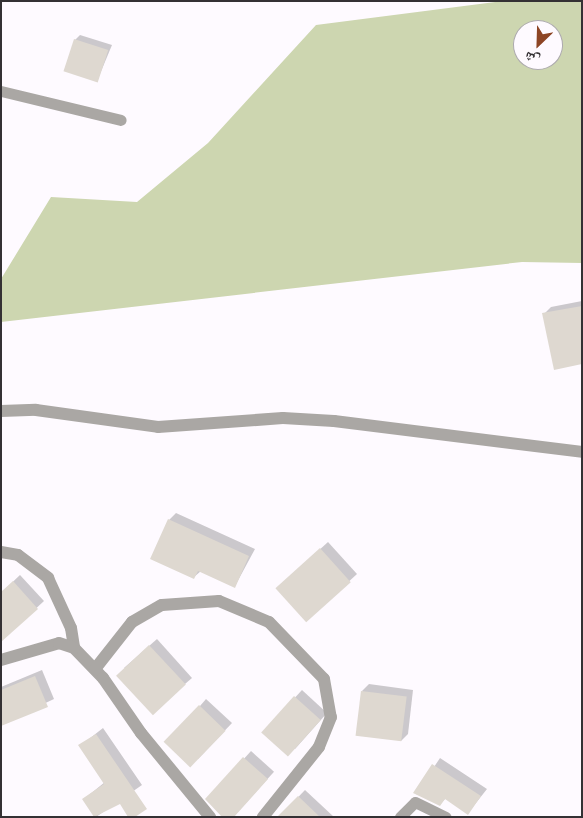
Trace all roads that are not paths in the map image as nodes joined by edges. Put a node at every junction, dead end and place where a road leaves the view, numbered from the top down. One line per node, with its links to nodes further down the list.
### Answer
1 (1, 91): 2 (lane)
2 (120, 120)
3 (1, 411): 4 (street)
4 (582, 452)
5 (1, 552): 6 (street)
6 (74, 648): 7 (street); 8 (street)
7 (1, 660)
8 (95, 669): 9 (street); 10 (street)
9 (210, 817)
10 (263, 817)
11 (400, 817): 12 (lane)
12 (446, 817)

